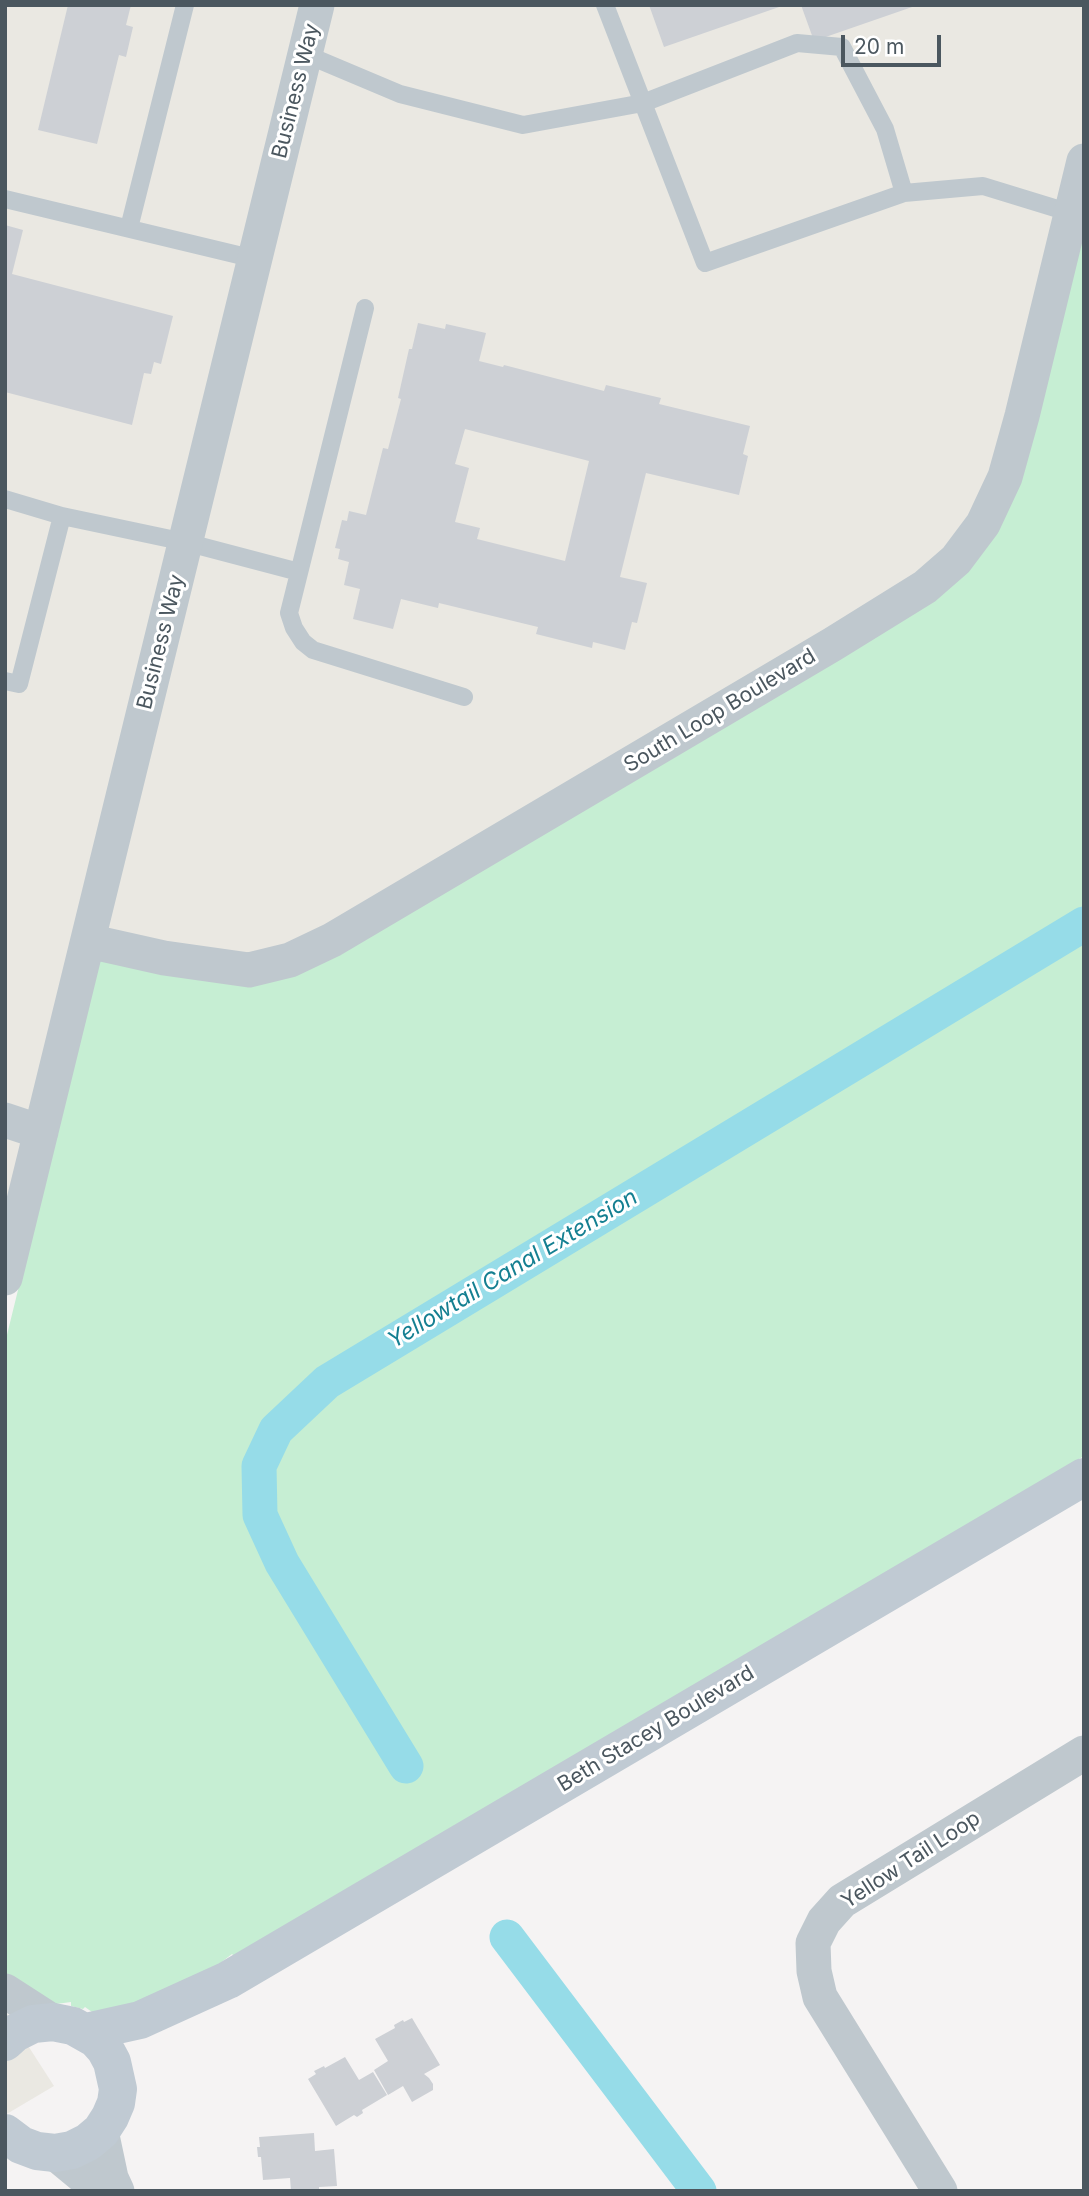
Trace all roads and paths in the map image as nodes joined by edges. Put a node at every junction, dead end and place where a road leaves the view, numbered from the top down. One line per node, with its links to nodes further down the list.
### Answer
1 (185, 5): 10 (lane)
2 (317, 5): 4 (street, Business Way)
3 (605, 5): 5 (lane)
4 (305, 54): 5 (lane); 11 (street, Business Way)
5 (643, 103): 7 (lane); 7 (lane)
6 (1084, 161): 9 (street, South Loop Boulevard)
7 (904, 193): 9 (lane)
8 (5, 199): 10 (lane)
9 (1071, 213): 19 (street, South Loop Boulevard)
10 (130, 228): 11 (lane)
11 (255, 259): 15 (street, Business Way)
12 (365, 308): 16 (lane)
13 (5, 499): 14 (lane)
14 (62, 516): 15 (lane); 17 (lane)
15 (185, 542): 16 (lane); 19 (street, Business Way)
16 (299, 572): 18 (lane)
17 (5, 681)
18 (464, 697)
19 (88, 941): 21 (street, Business Way)
20 (5, 1120): 21 (street)
21 (41, 1132): 22 (street, Business Way)
22 (5, 1278)
23 (1084, 1477): 25 (street, Beth Stacey Boulevard)
24 (1084, 1753): 35 (street, Yellow Tail Loop)
25 (228, 1980): 27 (street, Beth Stacey Boulevard); 29 (street, Beth Stacey Boulevard)
26 (5, 1991): 27 (street)
27 (70, 2027): 28 (street, Beth Stacey Boulevard); 29 (street)
28 (5, 2042)
29 (116, 2077): 30 (street)
30 (101, 2131): 32 (street); 34 (street)
31 (6, 2135): 32 (street)
32 (55, 2153): 33 (street)
33 (100, 2191)
34 (117, 2191)
35 (940, 2191)

